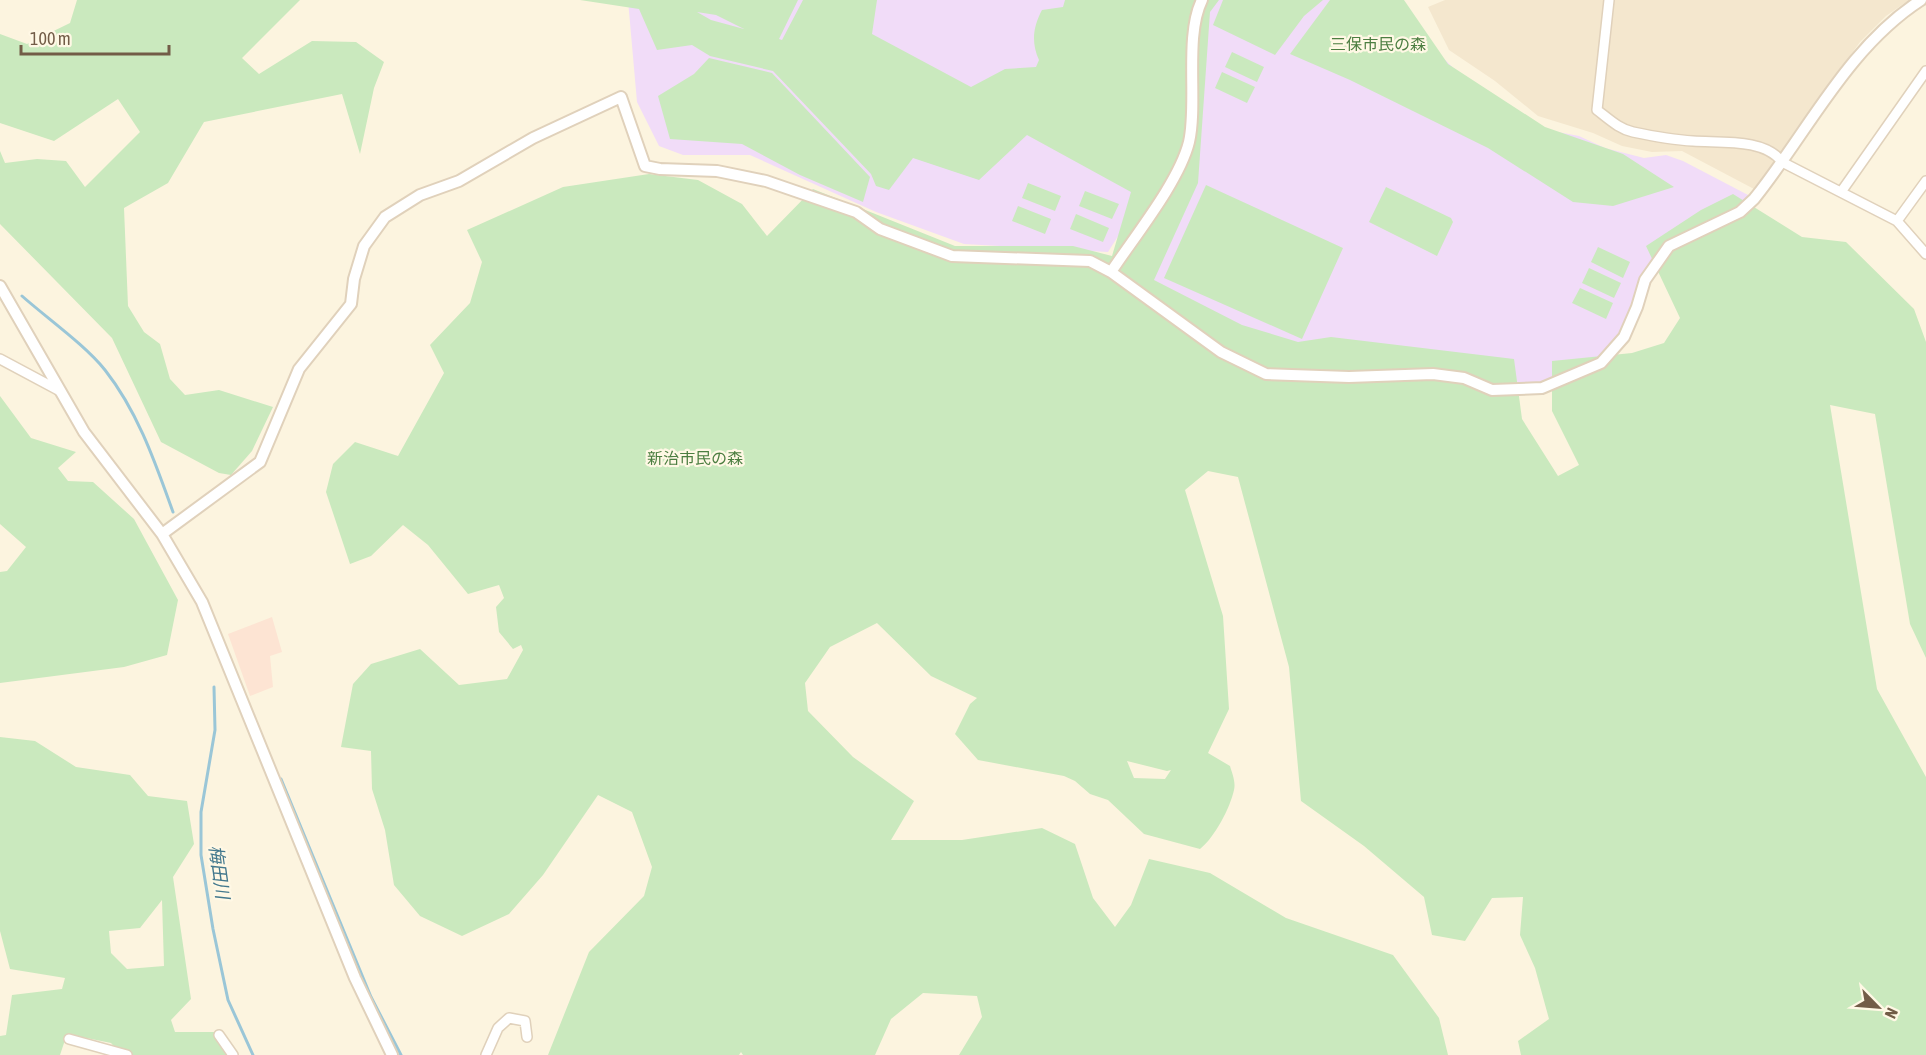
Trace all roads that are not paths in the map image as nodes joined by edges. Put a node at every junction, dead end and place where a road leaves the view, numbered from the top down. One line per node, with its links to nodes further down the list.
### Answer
1 (1202, 0): 10 (street)
2 (1609, 0): 5 (street)
3 (1921, 3): 5 (street)
4 (1926, 71): 7 (street)
5 (1782, 162): 7 (street); 10 (street)
6 (1926, 181): 8 (street)
7 (1841, 192): 8 (street)
8 (1898, 221): 9 (street)
9 (1926, 254)
10 (1111, 272): 14 (street)
11 (0, 286): 13 (street)
12 (0, 359): 13 (street)
13 (60, 391): 14 (street)
14 (162, 534): 20 (street)
15 (219, 1035): 19 (street)
16 (527, 1037): 21 (street)
17 (69, 1039): 18 (street)
18 (127, 1055)
19 (233, 1055)
20 (392, 1055)
21 (486, 1055)

